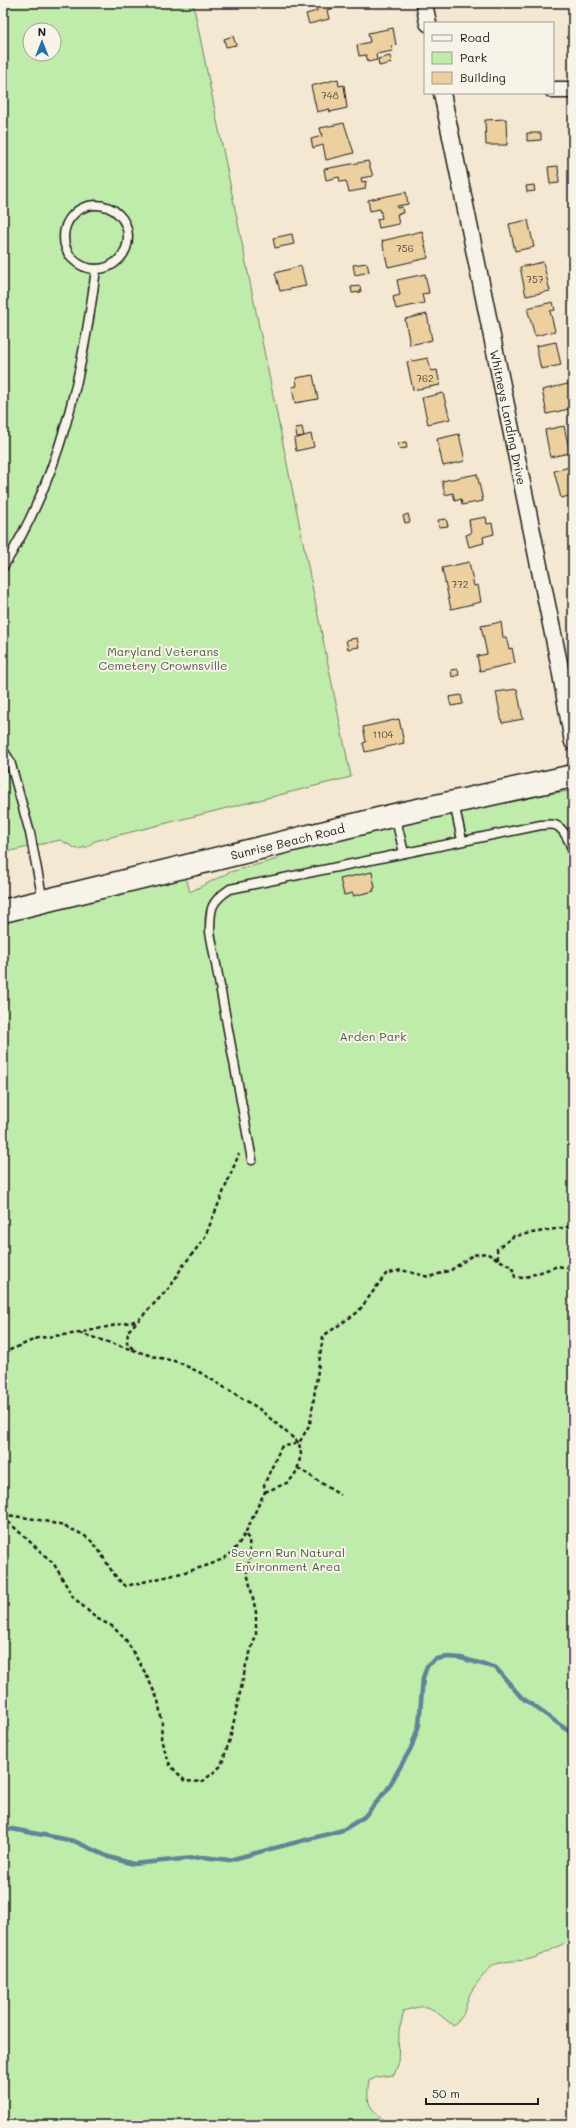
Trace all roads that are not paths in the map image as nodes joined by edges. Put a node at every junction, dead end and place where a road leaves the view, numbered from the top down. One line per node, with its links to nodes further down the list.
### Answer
1 (424, 3): 2 (street)
2 (428, 22)
3 (554, 90): 4 (street)
4 (573, 90)
5 (442, 94): 8 (street, Whitneys Landing Drive)
6 (96, 269): 6 (lane); 7 (lane)
7 (3, 567)
8 (573, 742)
9 (3, 750): 16 (lane)
10 (573, 776): 11 (street, Sunrise Beach Road)
11 (454, 803): 12 (street, Sunrise Beach Road); 13 (lane)
12 (395, 815): 15 (lane); 16 (street, Sunrise Beach Road)
13 (462, 840): 14 (lane); 15 (lane)
14 (573, 852)
15 (404, 853): 18 (lane)
16 (43, 902): 17 (street, Sunrise Beach Road)
17 (3, 911)
18 (252, 1160)

